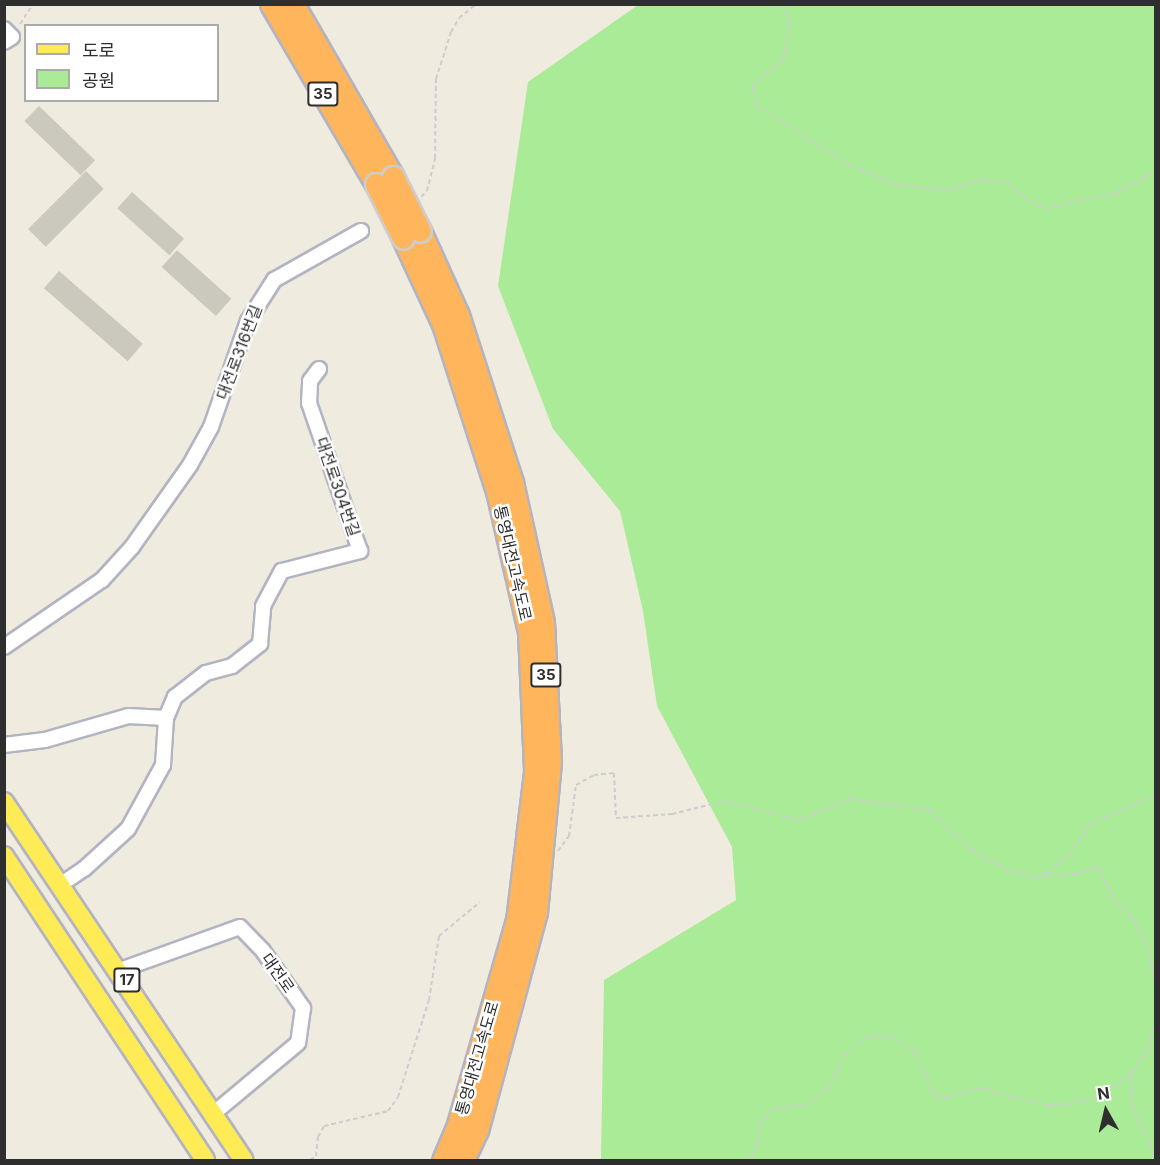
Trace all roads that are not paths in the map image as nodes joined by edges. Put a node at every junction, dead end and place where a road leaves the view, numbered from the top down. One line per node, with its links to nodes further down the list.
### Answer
1 (271, 4): 3 (highway, 통영대전고속도로 / 35)
2 (293, 4): 3 (highway, 통영대전고속도로 / 35)
3 (384, 180): 14 (highway, 통영대전고속도로 / 35, bridge)
4 (362, 231): 6 (street, 대전로316번길)
5 (319, 369): 7 (street, 대전로304번길)
6 (4, 647)
7 (166, 718): 8 (street); 11 (street, 대전로304번길)
8 (4, 745)
9 (4, 802): 11 (main road, 17)
10 (4, 856): 15 (main road, 17)
11 (60, 885): 12 (main road, 17)
12 (120, 970): 13 (main road, 17); 13 (street, 대전로)
13 (214, 1113): 16 (main road, 17)
14 (468, 1128): 17 (highway, 통영대전고속도로 / 35); 18 (highway, 통영대전고속도로 / 35)
15 (205, 1161)
16 (244, 1161)
17 (443, 1161)
18 (463, 1161)

